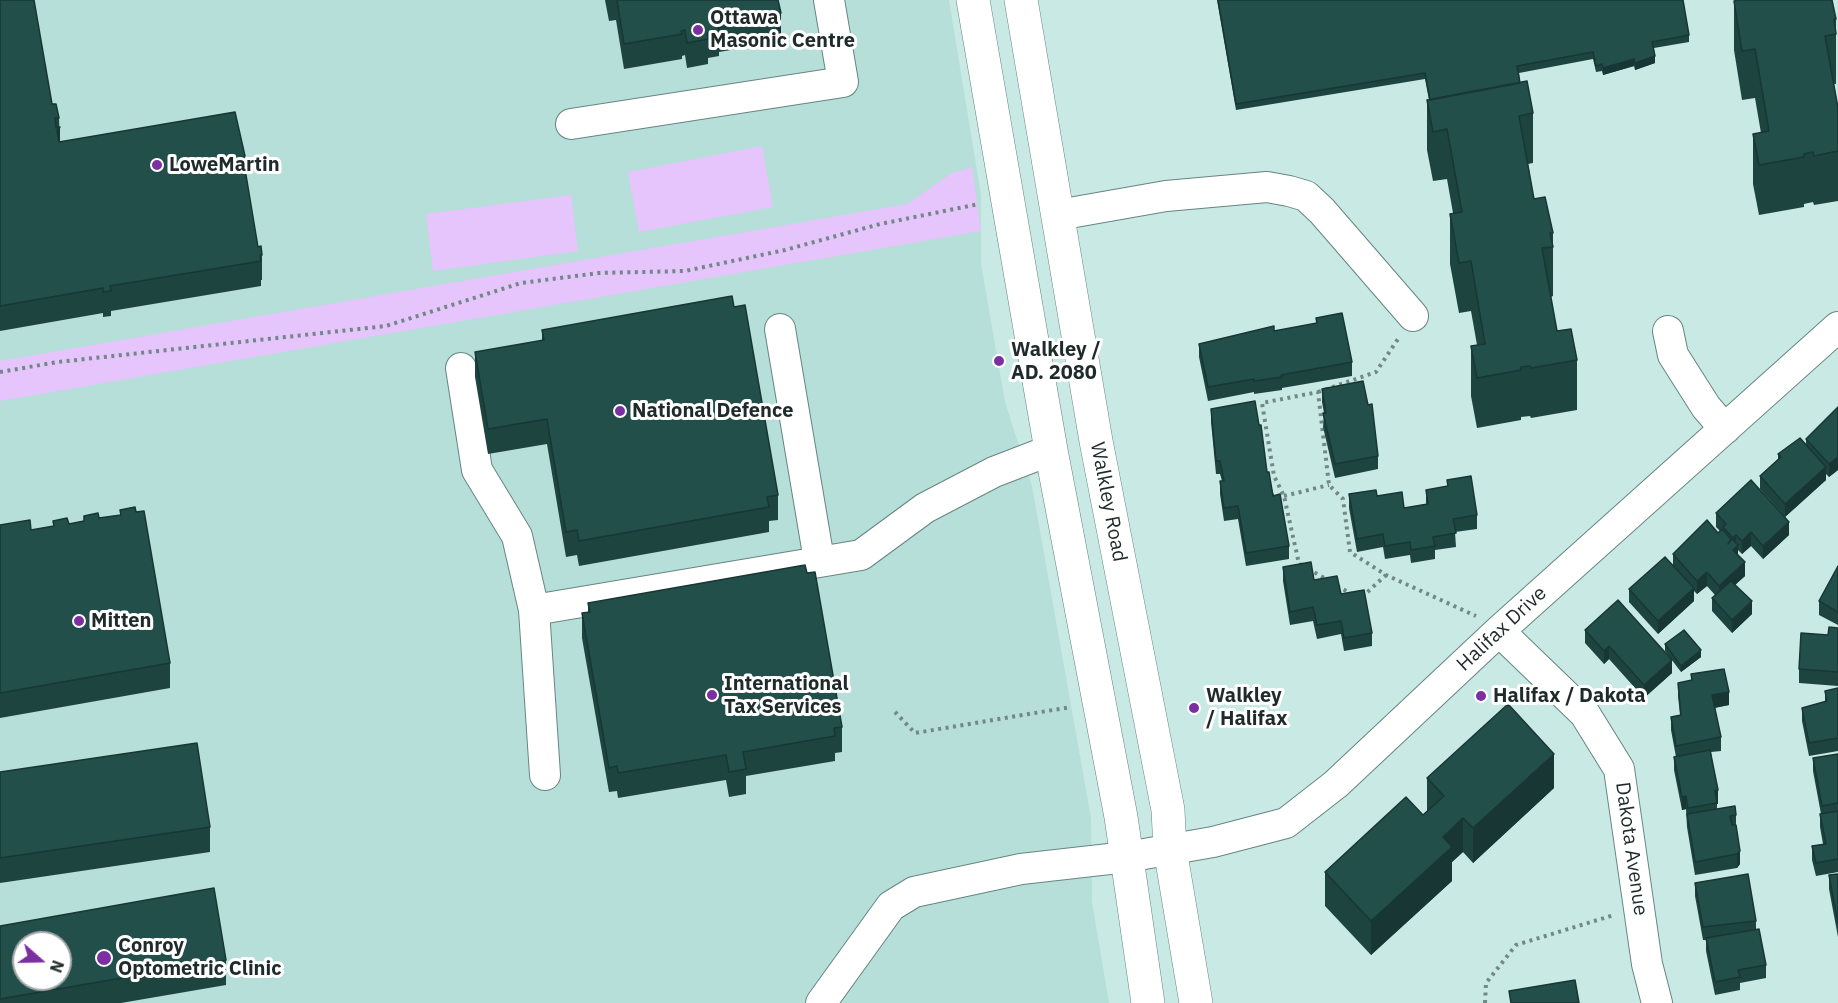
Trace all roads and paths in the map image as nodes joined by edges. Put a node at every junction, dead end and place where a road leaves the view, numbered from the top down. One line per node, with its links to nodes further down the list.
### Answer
1 (829, 0): 4 (street)
2 (974, 0): 5 (main road)
3 (1021, 0): 6 (main road, Walkley Road)
4 (572, 124)
5 (1009, 213): 6 (main road); 12 (path); 16 (main road)
6 (1058, 215): 7 (street); 15 (main road, Walkley Road)
7 (1413, 316): 13 (path)
8 (1838, 327): 14 (street, Halifax Drive)
9 (780, 329): 19 (street)
10 (1668, 331): 14 (street)
11 (461, 368): 21 (street)
12 (0, 372)
13 (1318, 392): 17 (path); 18 (path)
14 (1725, 429): 22 (street, Halifax Drive)
15 (1096, 441): 16 (main road); 26 (main road, Walkley Road)
16 (1051, 450): 19 (street); 27 (main road)
17 (1329, 485): 18 (path); 20 (path)
18 (1284, 496): 20 (path)
19 (819, 560): 21 (street)
20 (1386, 575): 22 (path)
21 (534, 610): 25 (street)
22 (1488, 624): 26 (street, Halifax Drive); 28 (street, Dakota Avenue)
23 (1077, 705): 24 (path)
24 (895, 712)
25 (545, 775)
26 (1170, 849): 27 (street, Halifax Drive); 31 (main road, Walkley Road)
27 (1127, 857): 29 (street, Halifax Drive); 30 (main road)
28 (1639, 909): 32 (path); 33 (street, Dakota Avenue)
29 (821, 1003)
30 (1148, 1003)
31 (1196, 1003)
32 (1485, 1003)
33 (1657, 1003)

